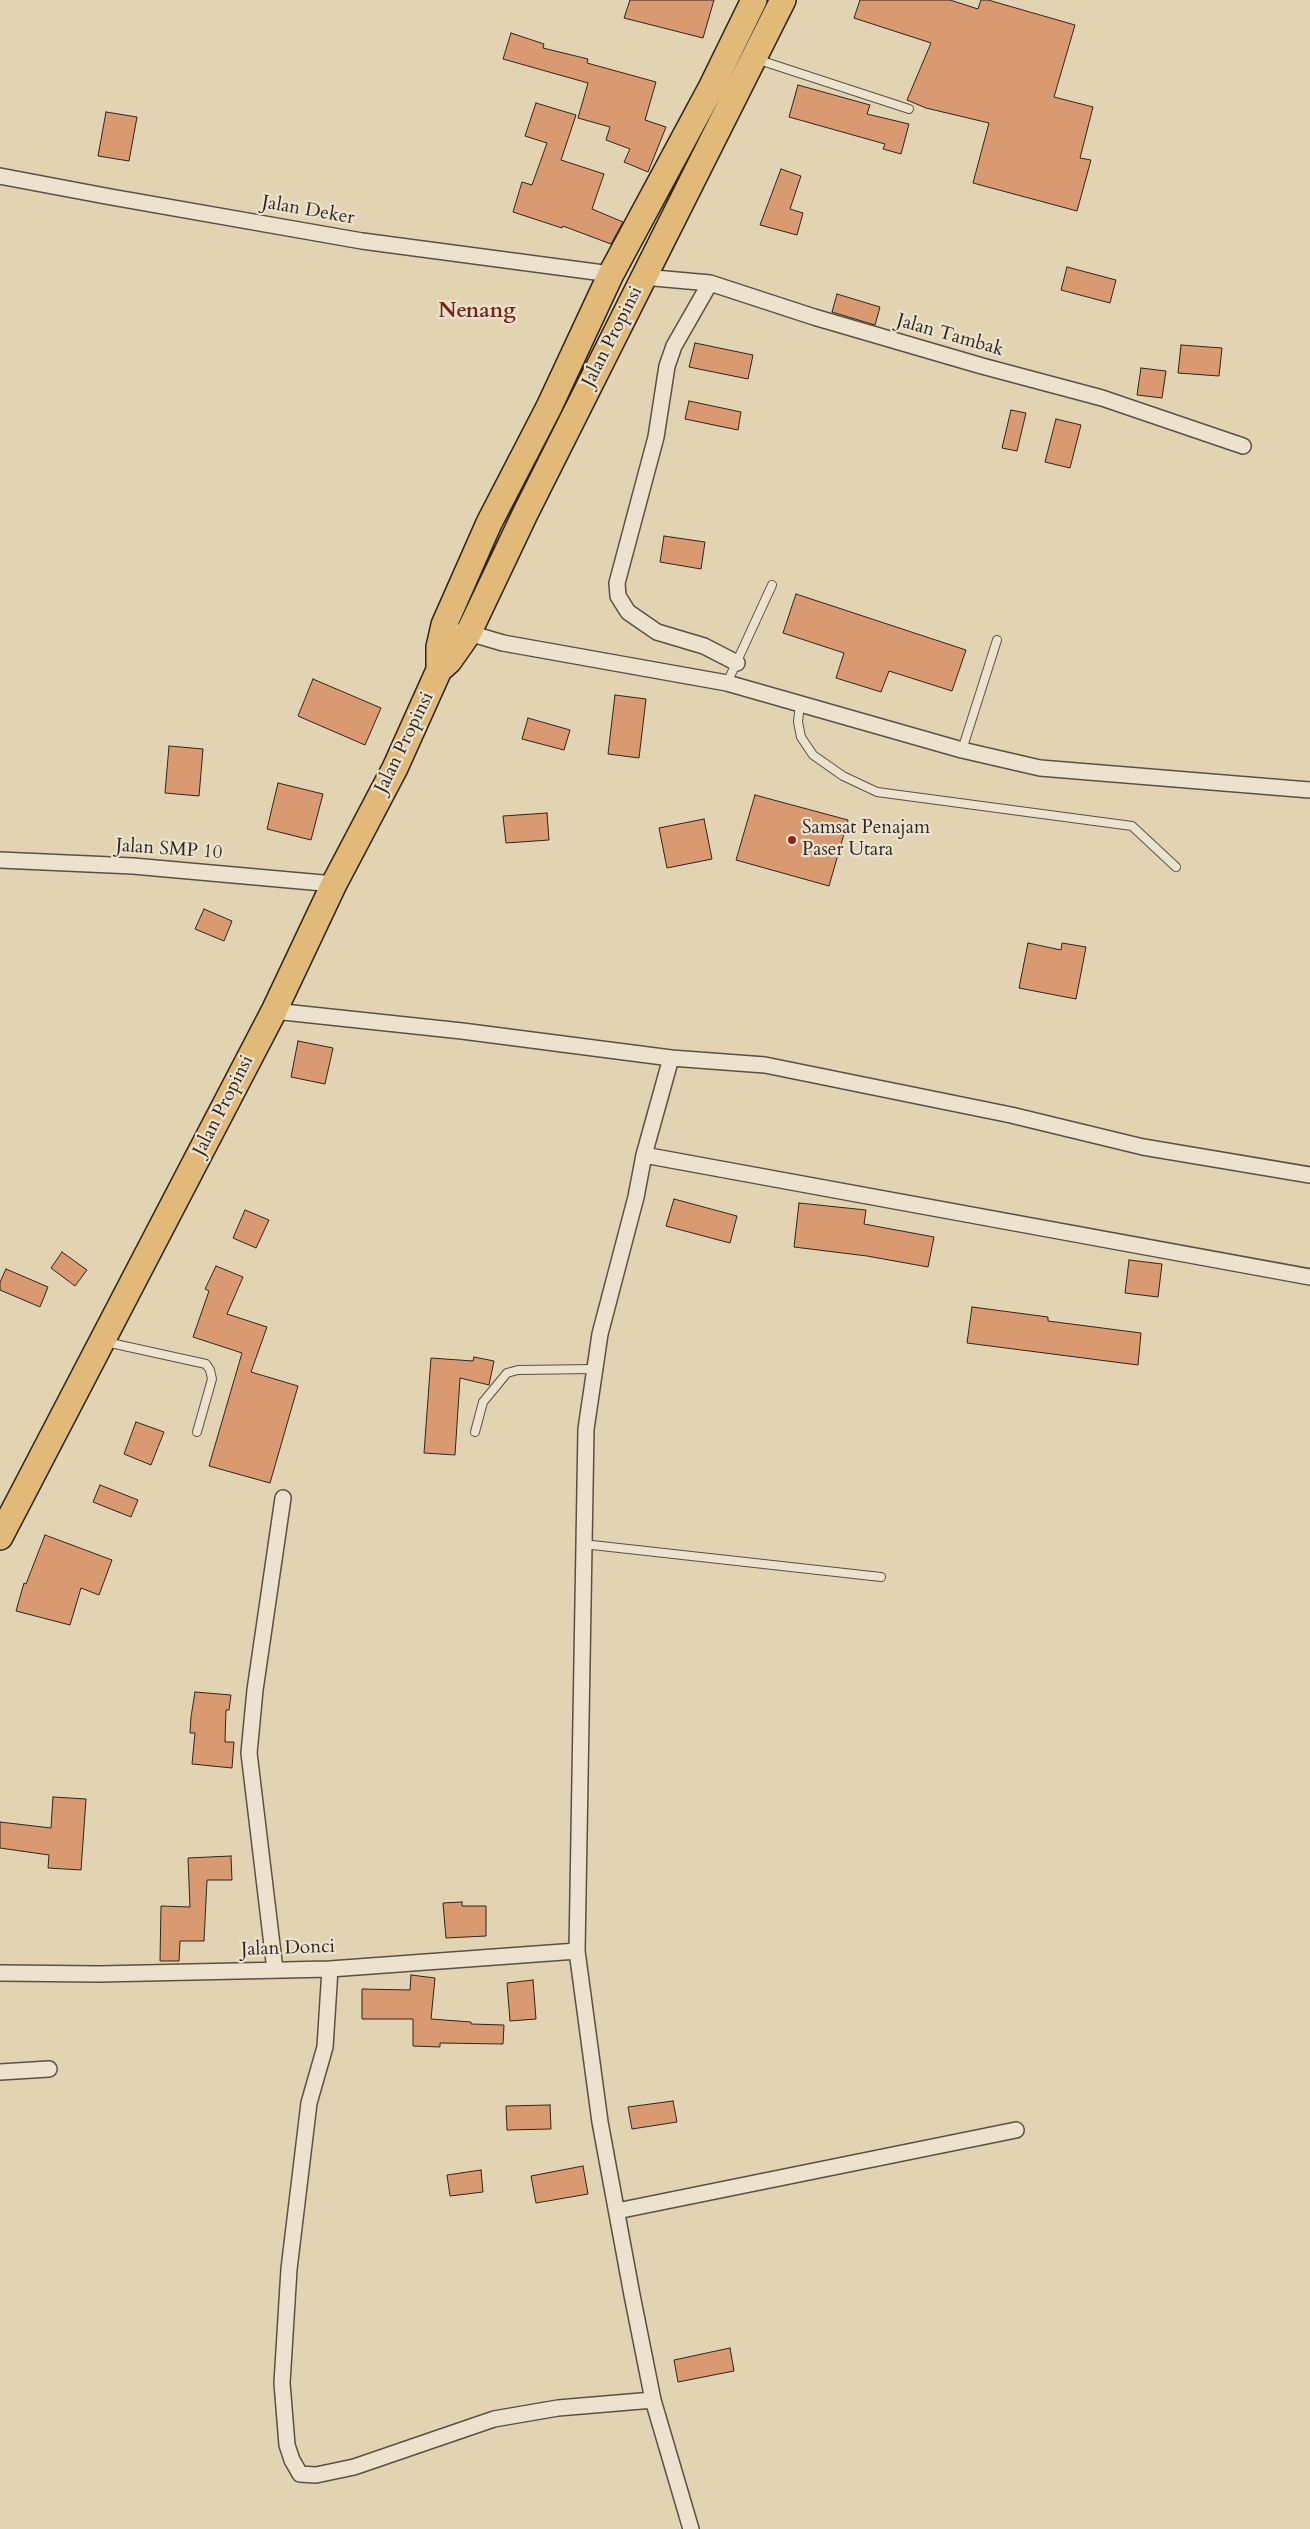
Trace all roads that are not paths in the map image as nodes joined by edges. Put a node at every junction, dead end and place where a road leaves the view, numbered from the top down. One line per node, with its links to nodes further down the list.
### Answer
1 (754, 0): 6 (highway, Jalan Propinsi)
2 (783, 0): 3 (highway, Jalan Propinsi)
3 (753, 58): 4 (lane); 7 (highway, Jalan Propinsi)
4 (909, 109)
5 (0, 176): 6 (street, Jalan Deker)
6 (611, 274): 11 (highway, Jalan Propinsi)
7 (643, 277): 8 (street, Jalan Tambak); 12 (highway, Jalan Propinsi)
8 (710, 283): 9 (street, Jalan Tambak); 14 (street)
9 (1242, 446)
10 (772, 585): 14 (lane)
11 (444, 625): 12 (street); 15 (highway, Jalan Propinsi)
12 (468, 634): 15 (highway, Jalan Propinsi); 16 (street)
13 (997, 640): 18 (lane)
14 (737, 663): 16 (lane)
15 (440, 670): 22 (highway, Jalan Propinsi)
16 (728, 683): 17 (street)
17 (800, 703): 18 (street); 21 (lane)
18 (962, 750): 19 (street)
19 (1310, 790)
20 (0, 860): 22 (street, Jalan SMP 10)
21 (1176, 867)
22 (334, 884): 23 (highway, Jalan Propinsi)
23 (274, 1010): 24 (street); 28 (highway, Jalan Propinsi)
24 (671, 1058): 25 (street); 26 (street)
25 (644, 1155): 27 (street); 29 (street)
26 (1310, 1175)
27 (1310, 1276)
28 (102, 1341): 30 (lane); 33 (highway, Jalan Propinsi)
29 (594, 1369): 31 (lane); 34 (street)
30 (197, 1432)
31 (475, 1432)
32 (283, 1498): 38 (street)
33 (0, 1537)
34 (583, 1544): 35 (lane); 36 (street)
35 (881, 1578)
36 (577, 1951): 37 (street, Jalan Donci); 43 (street)
37 (330, 1969): 38 (street, Jalan Donci); 44 (street)
38 (275, 1970): 39 (street, Jalan Donci)
39 (0, 1973)
40 (49, 2069): 41 (street)
41 (0, 2072)
42 (1016, 2130): 43 (street)
43 (616, 2211): 44 (street)
44 (653, 2400): 45 (street)
45 (691, 2529)

